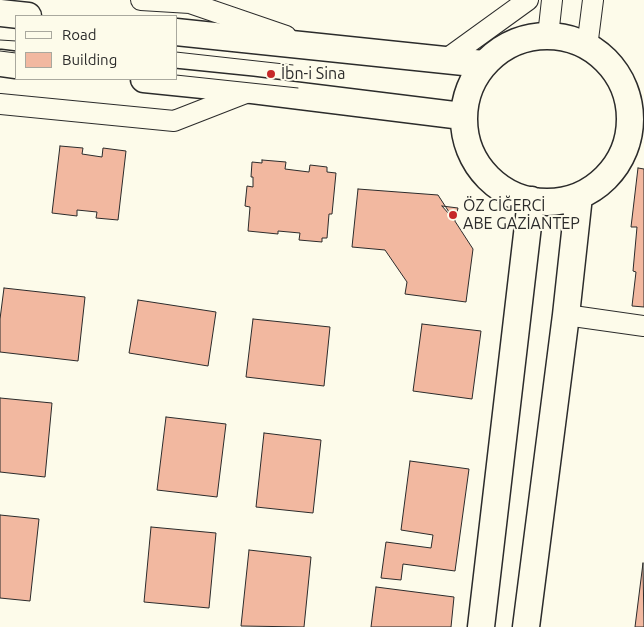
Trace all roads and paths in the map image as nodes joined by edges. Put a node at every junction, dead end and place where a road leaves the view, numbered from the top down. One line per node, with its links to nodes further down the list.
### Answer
1 (141, 0): 9 (street)
2 (528, 0): 11 (street)
3 (552, 0): 8 (street)
4 (593, 0): 10 (street)
5 (0, 13): 6 (main road)
6 (19, 15)
7 (178, 32): 9 (main road)
8 (548, 36): 10 (main road); 13 (main road)
9 (318, 47): 11 (main road)
10 (587, 47): 19 (main road)
11 (445, 60): 13 (main road)
12 (0, 64): 14 (main road)
13 (483, 64): 18 (main road)
14 (15, 65)
15 (154, 80): 16 (main road)
16 (252, 90): 17 (street); 18 (main road)
17 (0, 104)
18 (462, 116): 20 (main road)
19 (579, 196): 20 (main road); 21 (main road)
20 (531, 200): 23 (main road)
21 (566, 315): 22 (street); 24 (main road)
22 (644, 326)
23 (481, 627)
24 (526, 627)

